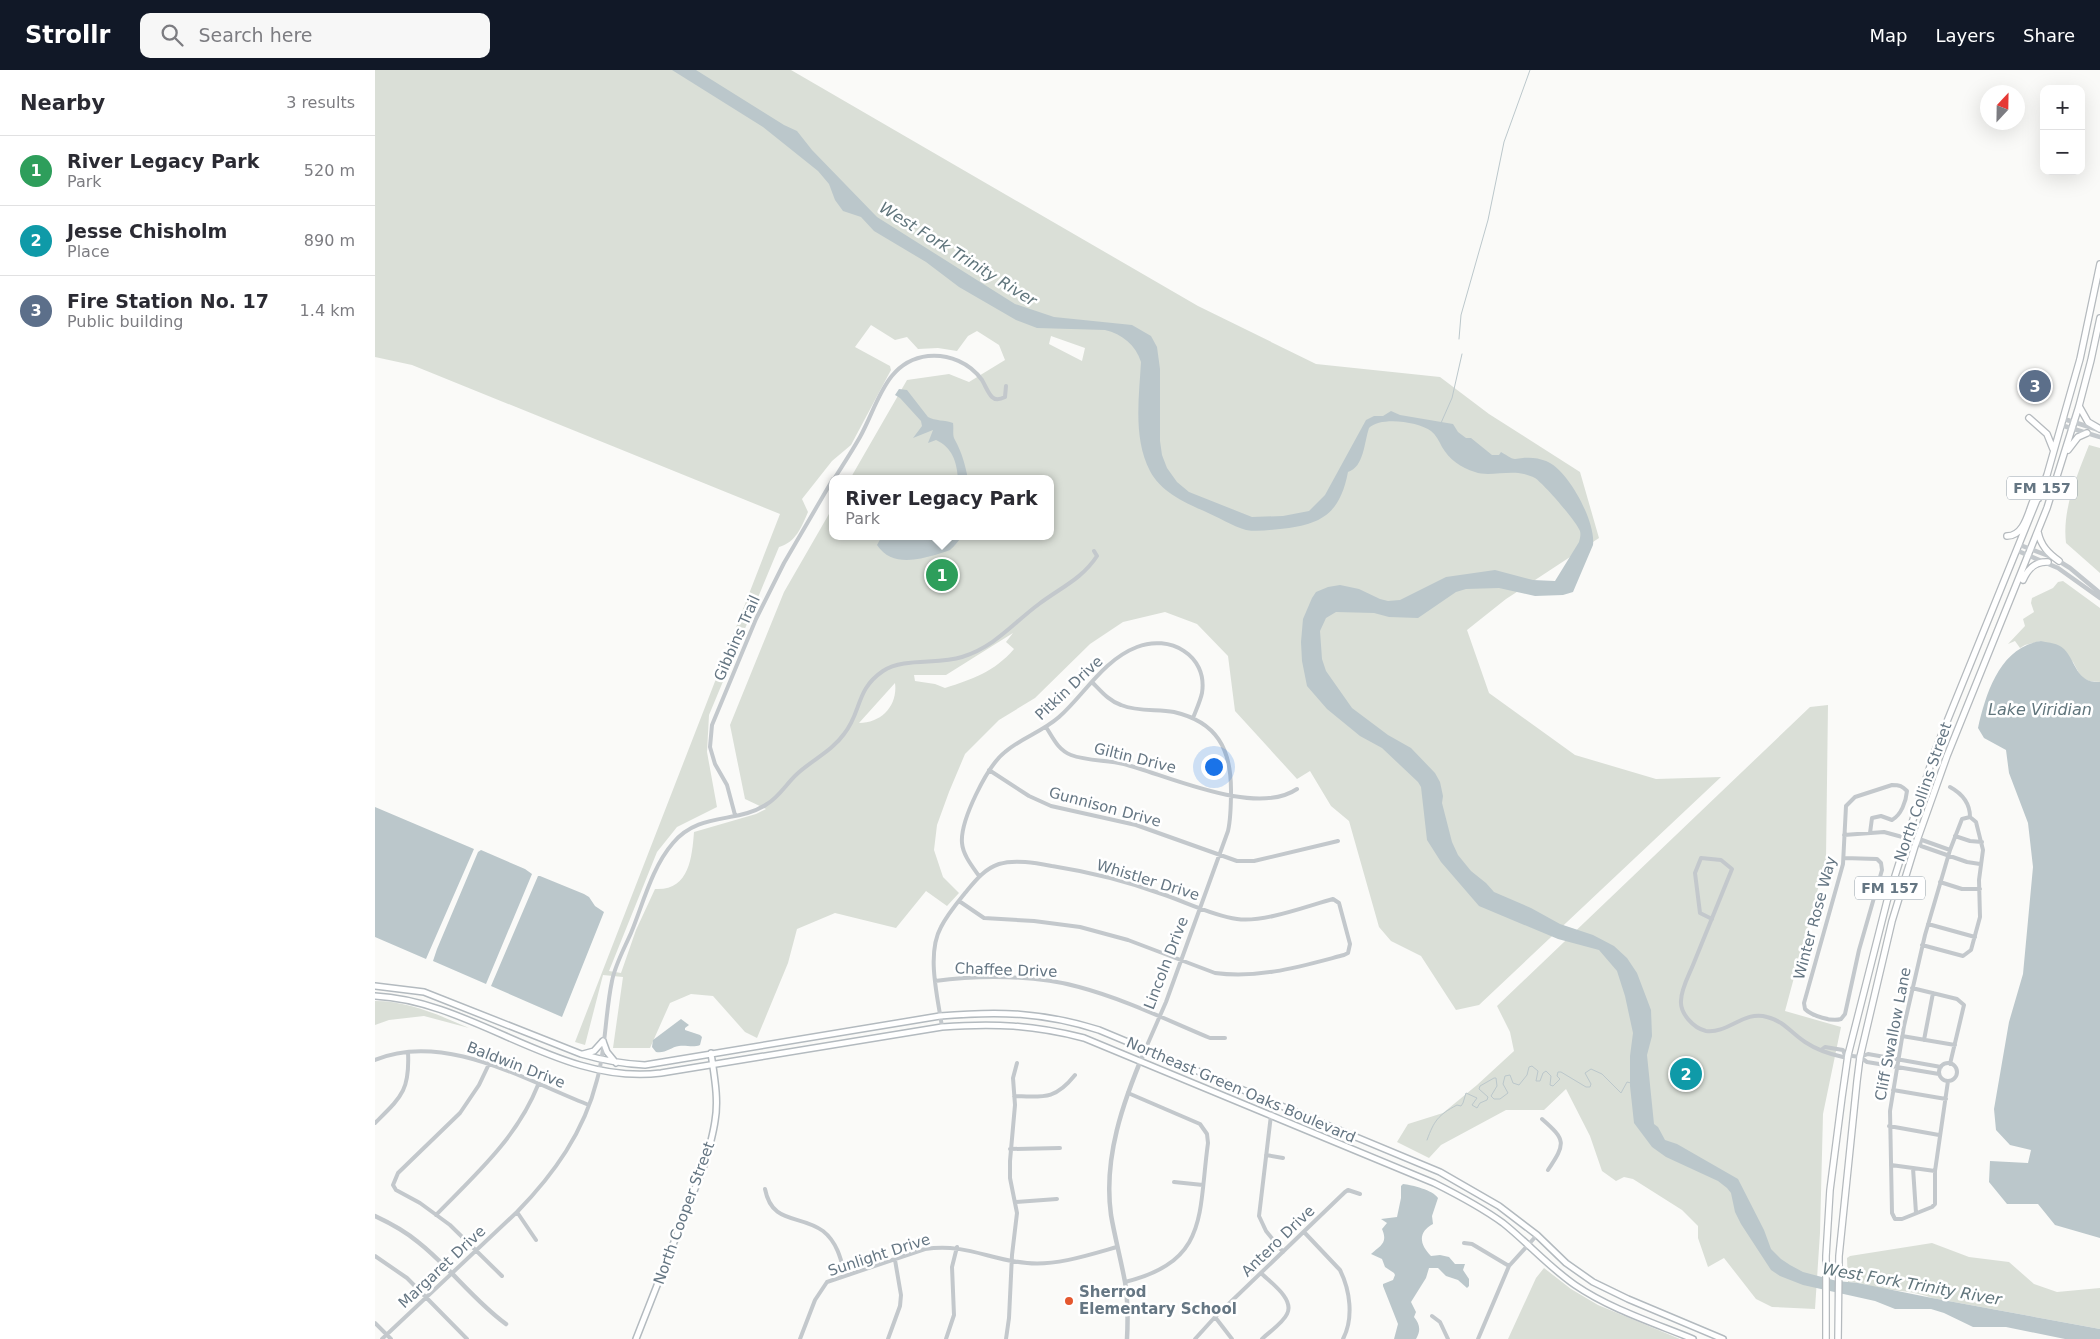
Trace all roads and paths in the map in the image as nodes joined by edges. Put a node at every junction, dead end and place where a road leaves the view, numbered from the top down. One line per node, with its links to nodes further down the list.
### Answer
1 (2100, 264): 6 (main road, North Collins Street / FM 157)
2 (2100, 318): 4 (main road, North Collins Street / FM 157)
3 (1006, 386): 14 (street, Gibbins Trail)
4 (2079, 406): 8 (main road, North Collins Street / FM 157); 9 (main road)
5 (2029, 418): 12 (main road)
6 (2064, 419): 7 (main road, North Collins Street / FM 157); 8 (street)
7 (2061, 425): 8 (street); 12 (main road, North Collins Street / FM 157)
8 (2073, 425): 9 (street); 10 (street); 13 (main road, North Collins Street / FM 157)
9 (2100, 430)
10 (2087, 433): 11 (street); 13 (main road)
11 (2100, 437)
12 (2053, 451): 16 (main road, North Collins Street / FM 157)
13 (2063, 458): 17 (main road, North Collins Street / FM 157)
14 (836, 475)
15 (829, 486): 34 (street, Gibbins Trail)
16 (2038, 499): 18 (main road); 19 (main road, North Collins Street / FM 157)
17 (2038, 532): 21 (main road, North Collins Street / FM 157); 22 (main road)
18 (2007, 536)
19 (2019, 548): 21 (street); 39 (main road, North Collins Street / FM 157)
20 (1094, 551): 34 (street, Margaret Drive)
21 (2030, 552): 22 (street); 23 (street); 24 (main road, North Collins Street / FM 157)
22 (2059, 561): 25 (street)
23 (2048, 562): 24 (main road); 26 (street)
24 (2015, 592): 41 (main road, North Collins Street / FM 157)
25 (2100, 593)
26 (2100, 598)
27 (1092, 682): 28 (street, Lincoln Drive); 28 (street, Pitkin Drive); 29 (street, Pitkin Drive)
28 (1193, 718): 33 (street, Lincoln Drive)
29 (1046, 727): 30 (street, Pitkin Drive); 33 (street, Giltin Drive)
30 (989, 770): 44 (street, Gunnison Drive); 48 (street, Pitkin Drive)
31 (1950, 787): 35 (street)
32 (1297, 789): 33 (street, Giltin Drive)
33 (1231, 796): 44 (street, Lincoln Drive)
34 (735, 815): 70 (street, Margaret Drive)
35 (1970, 817): 38 (street, Cliff Swallow Lane); 42 (street)
36 (1870, 833): 37 (street); 37 (street, Winter Rose Way); 39 (street)
37 (1844, 835): 46 (street, Winter Rose Way)
38 (1955, 836): 42 (street); 43 (street, Cliff Swallow Lane)
39 (1906, 838): 41 (main road); 77 (main road, North Collins Street / FM 157)
40 (1338, 841): 44 (street, Gunnison Drive)
41 (1918, 842): 43 (street); 45 (street); 78 (main road, North Collins Street / FM 157)
42 (1982, 842): 47 (street)
43 (1950, 850): 45 (street, Cliff Swallow Lane)
44 (1220, 854): 52 (street, Lincoln Drive)
45 (1948, 856): 47 (street); 49 (street, Cliff Swallow Lane)
46 (1844, 858): 46 (street, Winter Rose Way)
47 (1980, 864): 50 (street)
48 (979, 876): 51 (street, Whistler Drive); 52 (street, Whistler Drive)
49 (1940, 882): 50 (street); 54 (street, Cliff Swallow Lane)
50 (1980, 889): 55 (street)
51 (959, 901): 57 (street); 58 (street, Whistler Drive)
52 (1201, 908): 57 (street, Lincoln Drive); 57 (street, Whistler Drive)
53 (1712, 919): 53 (street); 77 (street)
54 (1928, 924): 55 (street); 56 (street, Cliff Swallow Lane)
55 (1975, 936): 56 (street)
56 (1922, 945): 60 (street, Cliff Swallow Lane)
57 (1181, 960): 64 (street, Lincoln Drive)
58 (935, 980): 63 (street, Whistler Drive); 64 (street, Chaffee Drive)
59 (375, 986): 76 (main road, Northeast Green Oaks Boulevard)
60 (1912, 988): 61 (street); 66 (street, Cliff Swallow Lane)
61 (1933, 993): 69 (street); 71 (street)
62 (375, 996): 90 (main road, Northeast Green Oaks Boulevard)
63 (940, 1016): 65 (street, Whistler Drive); 68 (main road, Northeast Green Oaks Boulevard); 72 (main road, Northeast Green Oaks Boulevard)
64 (1160, 1017): 67 (street, Chaffee Drive); 72 (street, Lincoln Drive)
65 (942, 1027): 74 (main road, Northeast Green Oaks Boulevard); 81 (main road, Northeast Green Oaks Boulevard)
66 (1902, 1036): 69 (street); 82 (street, Cliff Swallow Lane)
67 (1225, 1038)
68 (796, 1040): 74 (main road); 75 (main road, Northeast Green Oaks Boulevard)
69 (1924, 1040): 71 (street)
70 (603, 1041): 76 (main road); 80 (street, Margaret Drive); 83 (main road)
71 (1955, 1045): 87 (street)
72 (1145, 1050): 81 (street, Lincoln Drive); 99 (main road, Northeast Green Oaks Boulevard)
73 (407, 1052): 79 (street, Baldwin Drive); 85 (street, Baldwin Drive); 103 (street)
74 (798, 1052): 86 (main road, Northeast Green Oaks Boulevard)
75 (711, 1053): 83 (main road, Northeast Green Oaks Boulevard); 86 (main road, North Cooper Street)
76 (581, 1054): 80 (main road, Northeast Green Oaks Boulevard)
77 (1847, 1055): 78 (street); 165 (main road, North Collins Street / FM 157)
78 (1860, 1057): 82 (street); 88 (street); 166 (main road, North Collins Street / FM 157)
79 (375, 1060)
80 (601, 1060): 83 (main road, Northeast Green Oaks Boulevard); 90 (street, Margaret Drive)
81 (1141, 1060): 96 (street, Lincoln Drive); 101 (main road, Northeast Green Oaks Boulevard)
82 (1898, 1060): 88 (street, Cliff Swallow Lane); 89 (street)
83 (616, 1063)
84 (1017, 1063): 97 (street)
85 (489, 1064): 94 (street, Baldwin Drive); 122 (street)
86 (713, 1064): 90 (main road, Northeast Green Oaks Boulevard); 151 (main road, North Cooper Street)
87 (1949, 1064): 89 (street); 93 (street)
88 (1897, 1066): 91 (street); 95 (street, Cliff Swallow Lane)
89 (1941, 1067): 91 (street)
90 (599, 1070): 100 (street, Margaret Drive)
91 (1939, 1074): 93 (street)
92 (1075, 1076): 97 (street)
93 (1948, 1080): 98 (street)
94 (538, 1085): 100 (street, Baldwin Drive); 122 (street)
95 (1893, 1090): 98 (street); 104 (street, Cliff Swallow Lane)
96 (1128, 1093): 115 (street); 130 (street, Lincoln Drive)
97 (1014, 1096): 107 (street)
98 (1946, 1099): 105 (street)
99 (1275, 1104): 101 (street); 125 (main road, Northeast Green Oaks Boulevard)
100 (589, 1105): 120 (street, Margaret Drive)
101 (1271, 1115): 108 (street); 128 (main road, Northeast Green Oaks Boulevard)
102 (1542, 1118): 112 (street)
103 (375, 1123)
104 (1889, 1126): 105 (street); 110 (street, Cliff Swallow Lane)
105 (1939, 1135): 113 (street)
106 (1060, 1148): 107 (street)
107 (1010, 1149): 119 (street)
108 (1266, 1155): 109 (street); 132 (street)
109 (1283, 1158)
110 (1891, 1165): 111 (street); 121 (street, Cliff Swallow Lane)
111 (1913, 1168): 113 (street); 121 (street)
112 (1548, 1170)
113 (1935, 1172): 121 (street, Cliff Swallow Lane)
114 (1174, 1182): 115 (street)
115 (1203, 1185): 141 (street)
116 (765, 1189): 139 (street)
117 (1360, 1194): 124 (street, Antero Drive)
118 (1057, 1200): 119 (street)
119 (1016, 1202): 135 (street)
120 (517, 1212): 126 (street); 131 (street, Margaret Drive)
121 (1916, 1213)
122 (436, 1215): 131 (street)
123 (375, 1216): 138 (street)
124 (1304, 1232): 132 (street, Antero Drive); 160 (street)
125 (1537, 1236): 128 (street); 164 (main road, Northeast Green Oaks Boulevard)
126 (536, 1240)
127 (1464, 1243): 136 (street)
128 (1527, 1244): 136 (street); 163 (main road, Northeast Green Oaks Boulevard)
129 (957, 1247): 134 (street, Sunlight Drive); 135 (street, Sunlight Drive); 154 (street)
130 (1117, 1247): 135 (street, Sunlight Drive); 141 (street, Lincoln Drive)
131 (476, 1251): 138 (street, Margaret Drive); 140 (street)
132 (1283, 1252): 137 (street, Antero Drive)
133 (375, 1256): 142 (street)
134 (895, 1260): 139 (street, Sunlight Drive); 153 (street)
135 (1013, 1261): 155 (street)
136 (1509, 1266): 162 (street)
137 (1261, 1273): 144 (street, Antero Drive); 159 (street)
138 (451, 1274): 142 (street, Margaret Drive); 146 (street)
139 (845, 1275): 152 (street, Sunlight Drive)
140 (502, 1276)
141 (1125, 1282): 156 (street, Lincoln Drive)
142 (427, 1297): 147 (street, Margaret Drive); 150 (street)
143 (1432, 1316): 161 (street)
144 (1215, 1317): 157 (street, Antero Drive); 158 (street)
145 (375, 1323): 147 (street)
146 (506, 1324)
147 (387, 1335): 148 (street, Margaret Drive); 149 (street)
148 (382, 1339)
149 (391, 1339)
150 (467, 1339)
151 (636, 1339)
152 (800, 1339)
153 (888, 1339)
154 (946, 1339)
155 (1006, 1339)
156 (1127, 1339)
157 (1195, 1339)
158 (1232, 1339)
159 (1262, 1339)
160 (1343, 1339)
161 (1448, 1339)
162 (1478, 1339)
163 (1693, 1339)
164 (1723, 1339)
165 (1826, 1339)
166 (1838, 1339)

